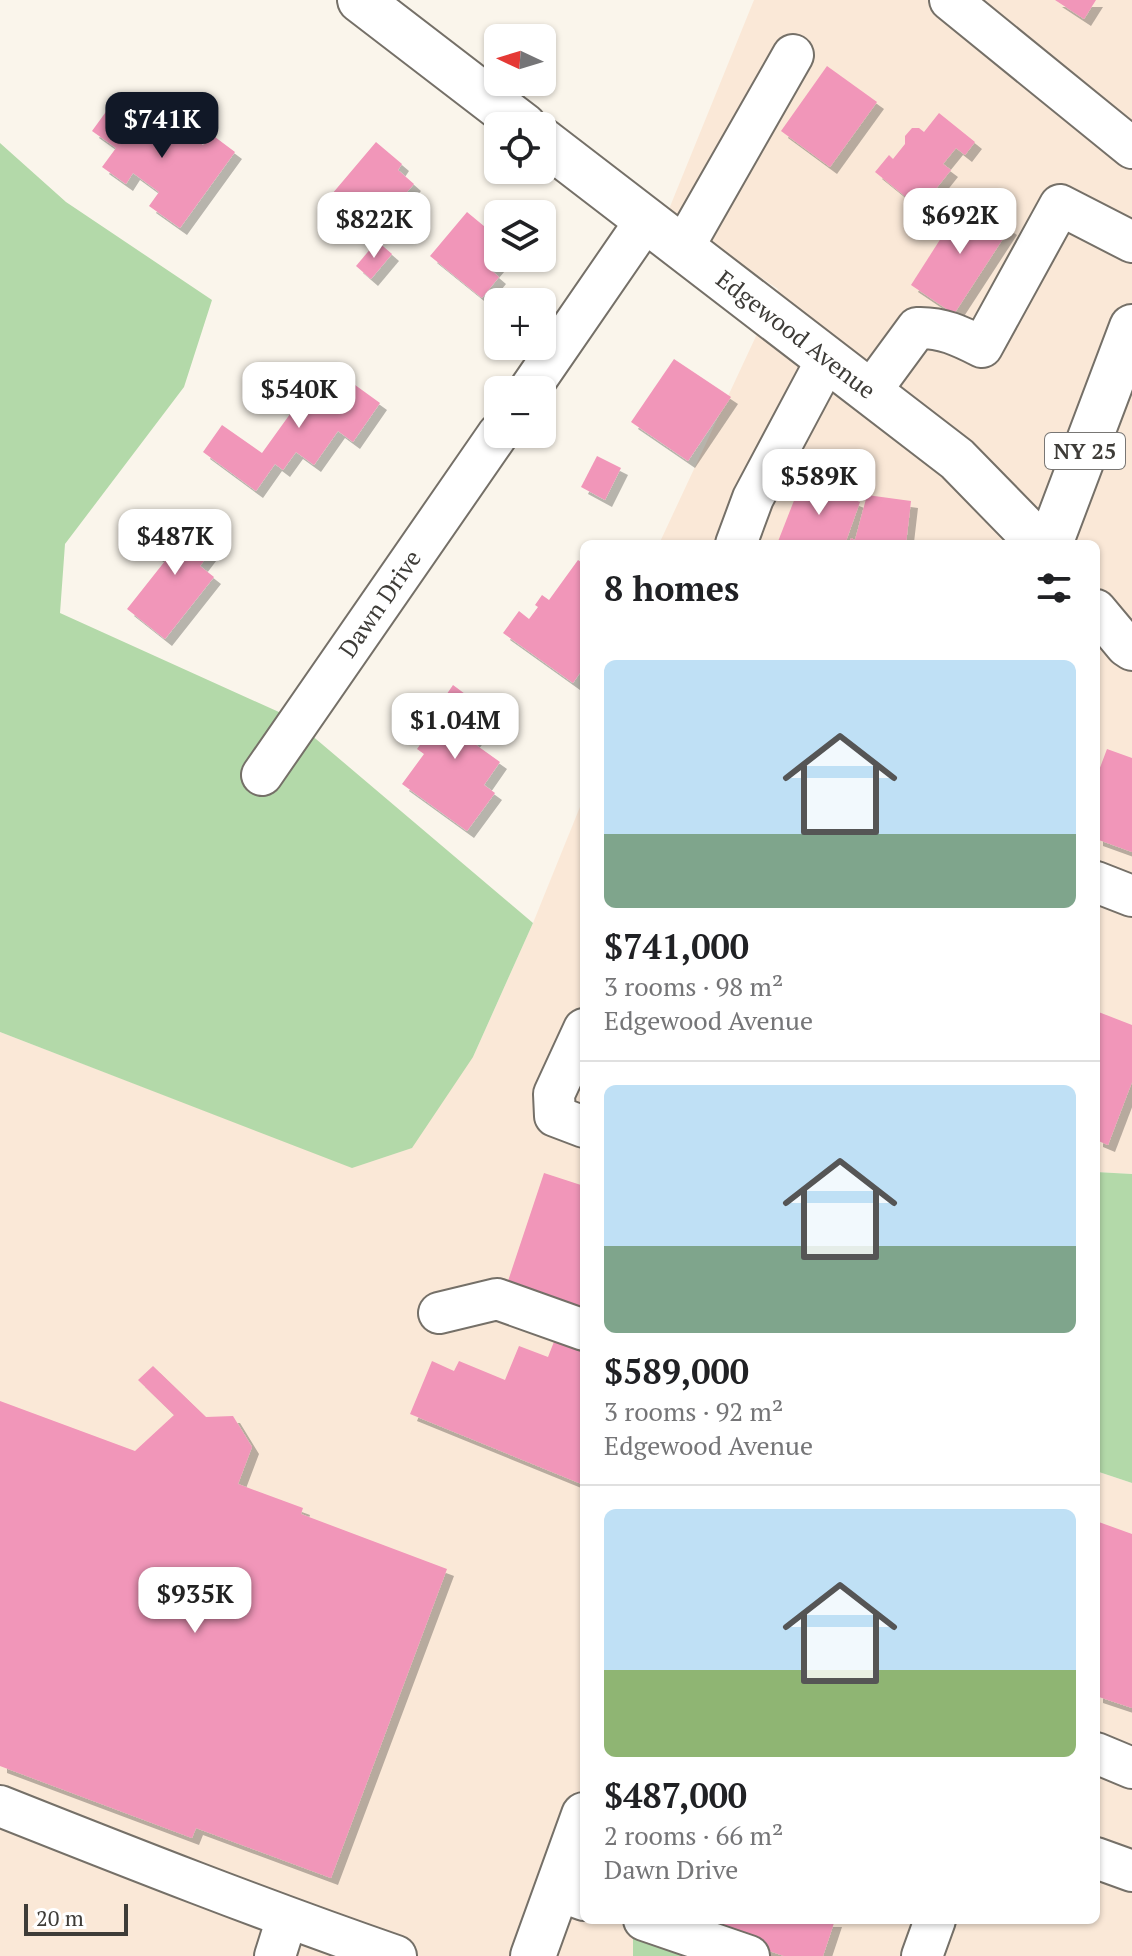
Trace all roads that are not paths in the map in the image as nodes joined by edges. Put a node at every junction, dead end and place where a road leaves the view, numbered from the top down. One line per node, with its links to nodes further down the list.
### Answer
1 (360, 0): 4 (main road)
2 (950, 0): 5 (street)
3 (793, 55): 9 (street)
4 (506, 112)
5 (1132, 148)
6 (556, 151): 7 (main road, Edgewood Avenue)
7 (646, 220): 9 (main road, Edgewood Avenue); 12 (street)
8 (1132, 242): 13 (street)
9 (683, 248): 11 (main road, Edgewood Avenue)
10 (1132, 327): 17 (main road, NY 25)
11 (827, 359): 13 (main road, Edgewood Avenue); 15 (street)
12 (539, 376)
13 (870, 392): 16 (main road, Edgewood Avenue)
14 (488, 448): 20 (street, Dawn Drive)
15 (737, 540)
16 (1036, 540)
17 (1052, 540)
18 (1100, 615): 19 (street)
19 (1132, 650)
20 (262, 775)
21 (1100, 884): 22 (street)
22 (1132, 896)
23 (580, 1038): 24 (street)
24 (580, 1125)
25 (439, 1313): 26 (street)
26 (580, 1329)
27 (1100, 1755): 28 (street)
28 (1132, 1768)
29 (0, 1806): 34 (street)
30 (580, 1838): 33 (main road)
31 (1100, 1859): 32 (street)
32 (1132, 1871)
33 (570, 1895): 39 (main road)
34 (287, 1918): 37 (street); 38 (street)
35 (656, 1924): 40 (street)
36 (934, 1924): 41 (street)
37 (275, 1956)
38 (396, 1956)
39 (533, 1956)
40 (749, 1956)
41 (922, 1956)

